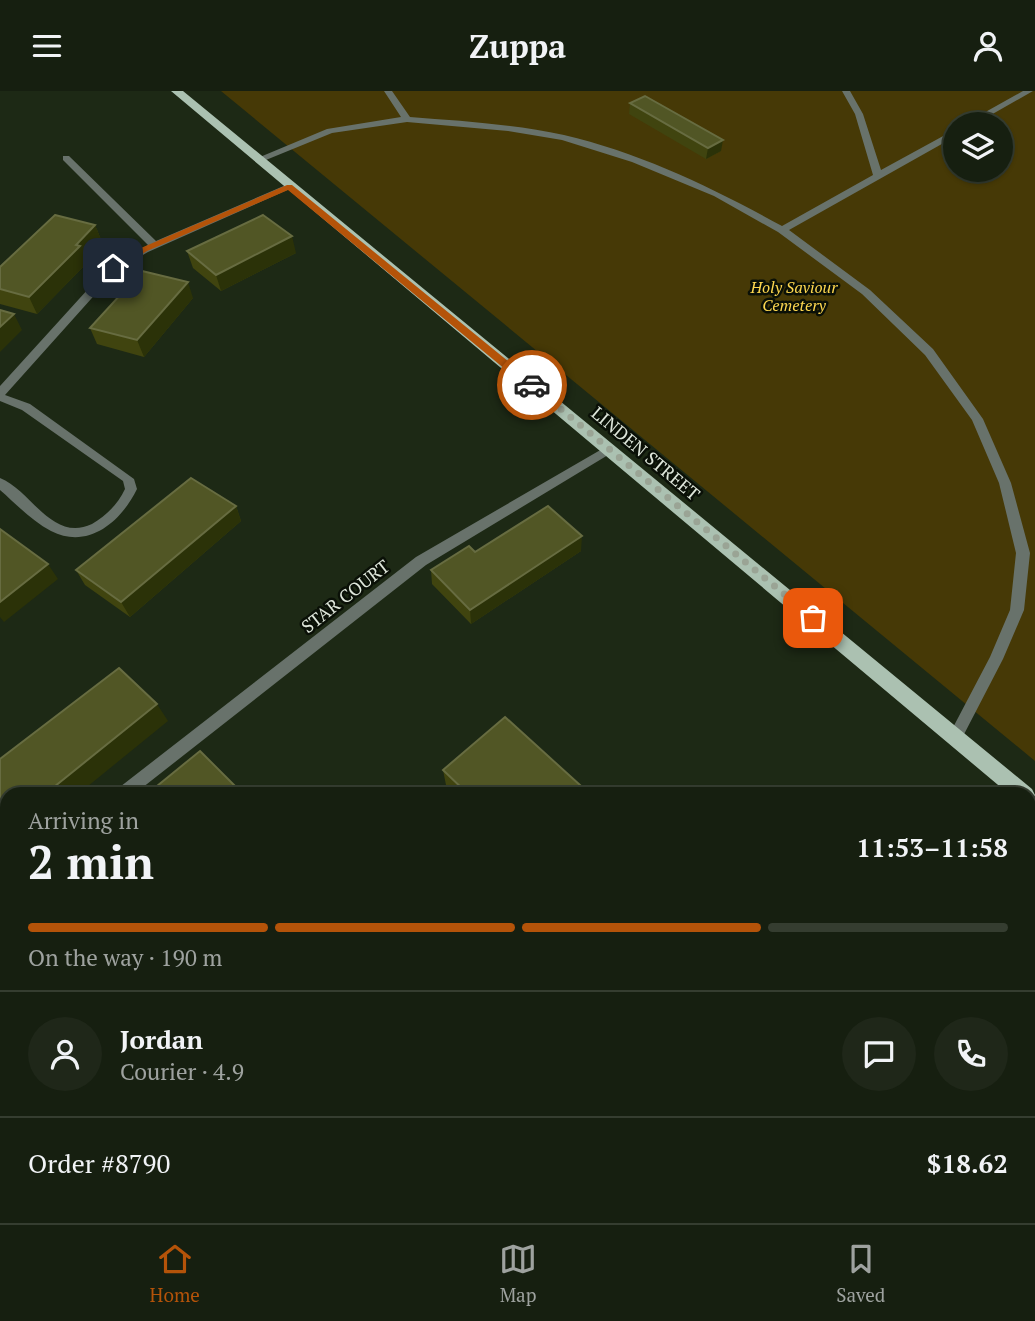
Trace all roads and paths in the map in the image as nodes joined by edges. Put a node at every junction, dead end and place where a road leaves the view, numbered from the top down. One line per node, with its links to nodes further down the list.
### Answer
1 (176, 91): 9 (main road, LINDEN STREET)
2 (388, 91): 6 (street)
3 (846, 91): 10 (street)
4 (1029, 91): 5 (street)
5 (991, 112)
6 (407, 119): 9 (street); 12 (street)
7 (943, 139): 10 (street)
8 (66, 159): 13 (street)
9 (258, 160): 11 (main road, LINDEN STREET)
10 (878, 175): 12 (street)
11 (289, 187): 13 (street); 15 (main road, LINDEN STREET)
12 (782, 230): 17 (street)
13 (154, 245): 14 (street)
14 (0, 395): 16 (street)
15 (609, 449): 17 (main road, LINDEN STREET); 18 (street, STAR COURT)
16 (0, 483)
17 (955, 737): 19 (main road, LINDEN STREET)
18 (131, 787)
19 (1016, 787)

